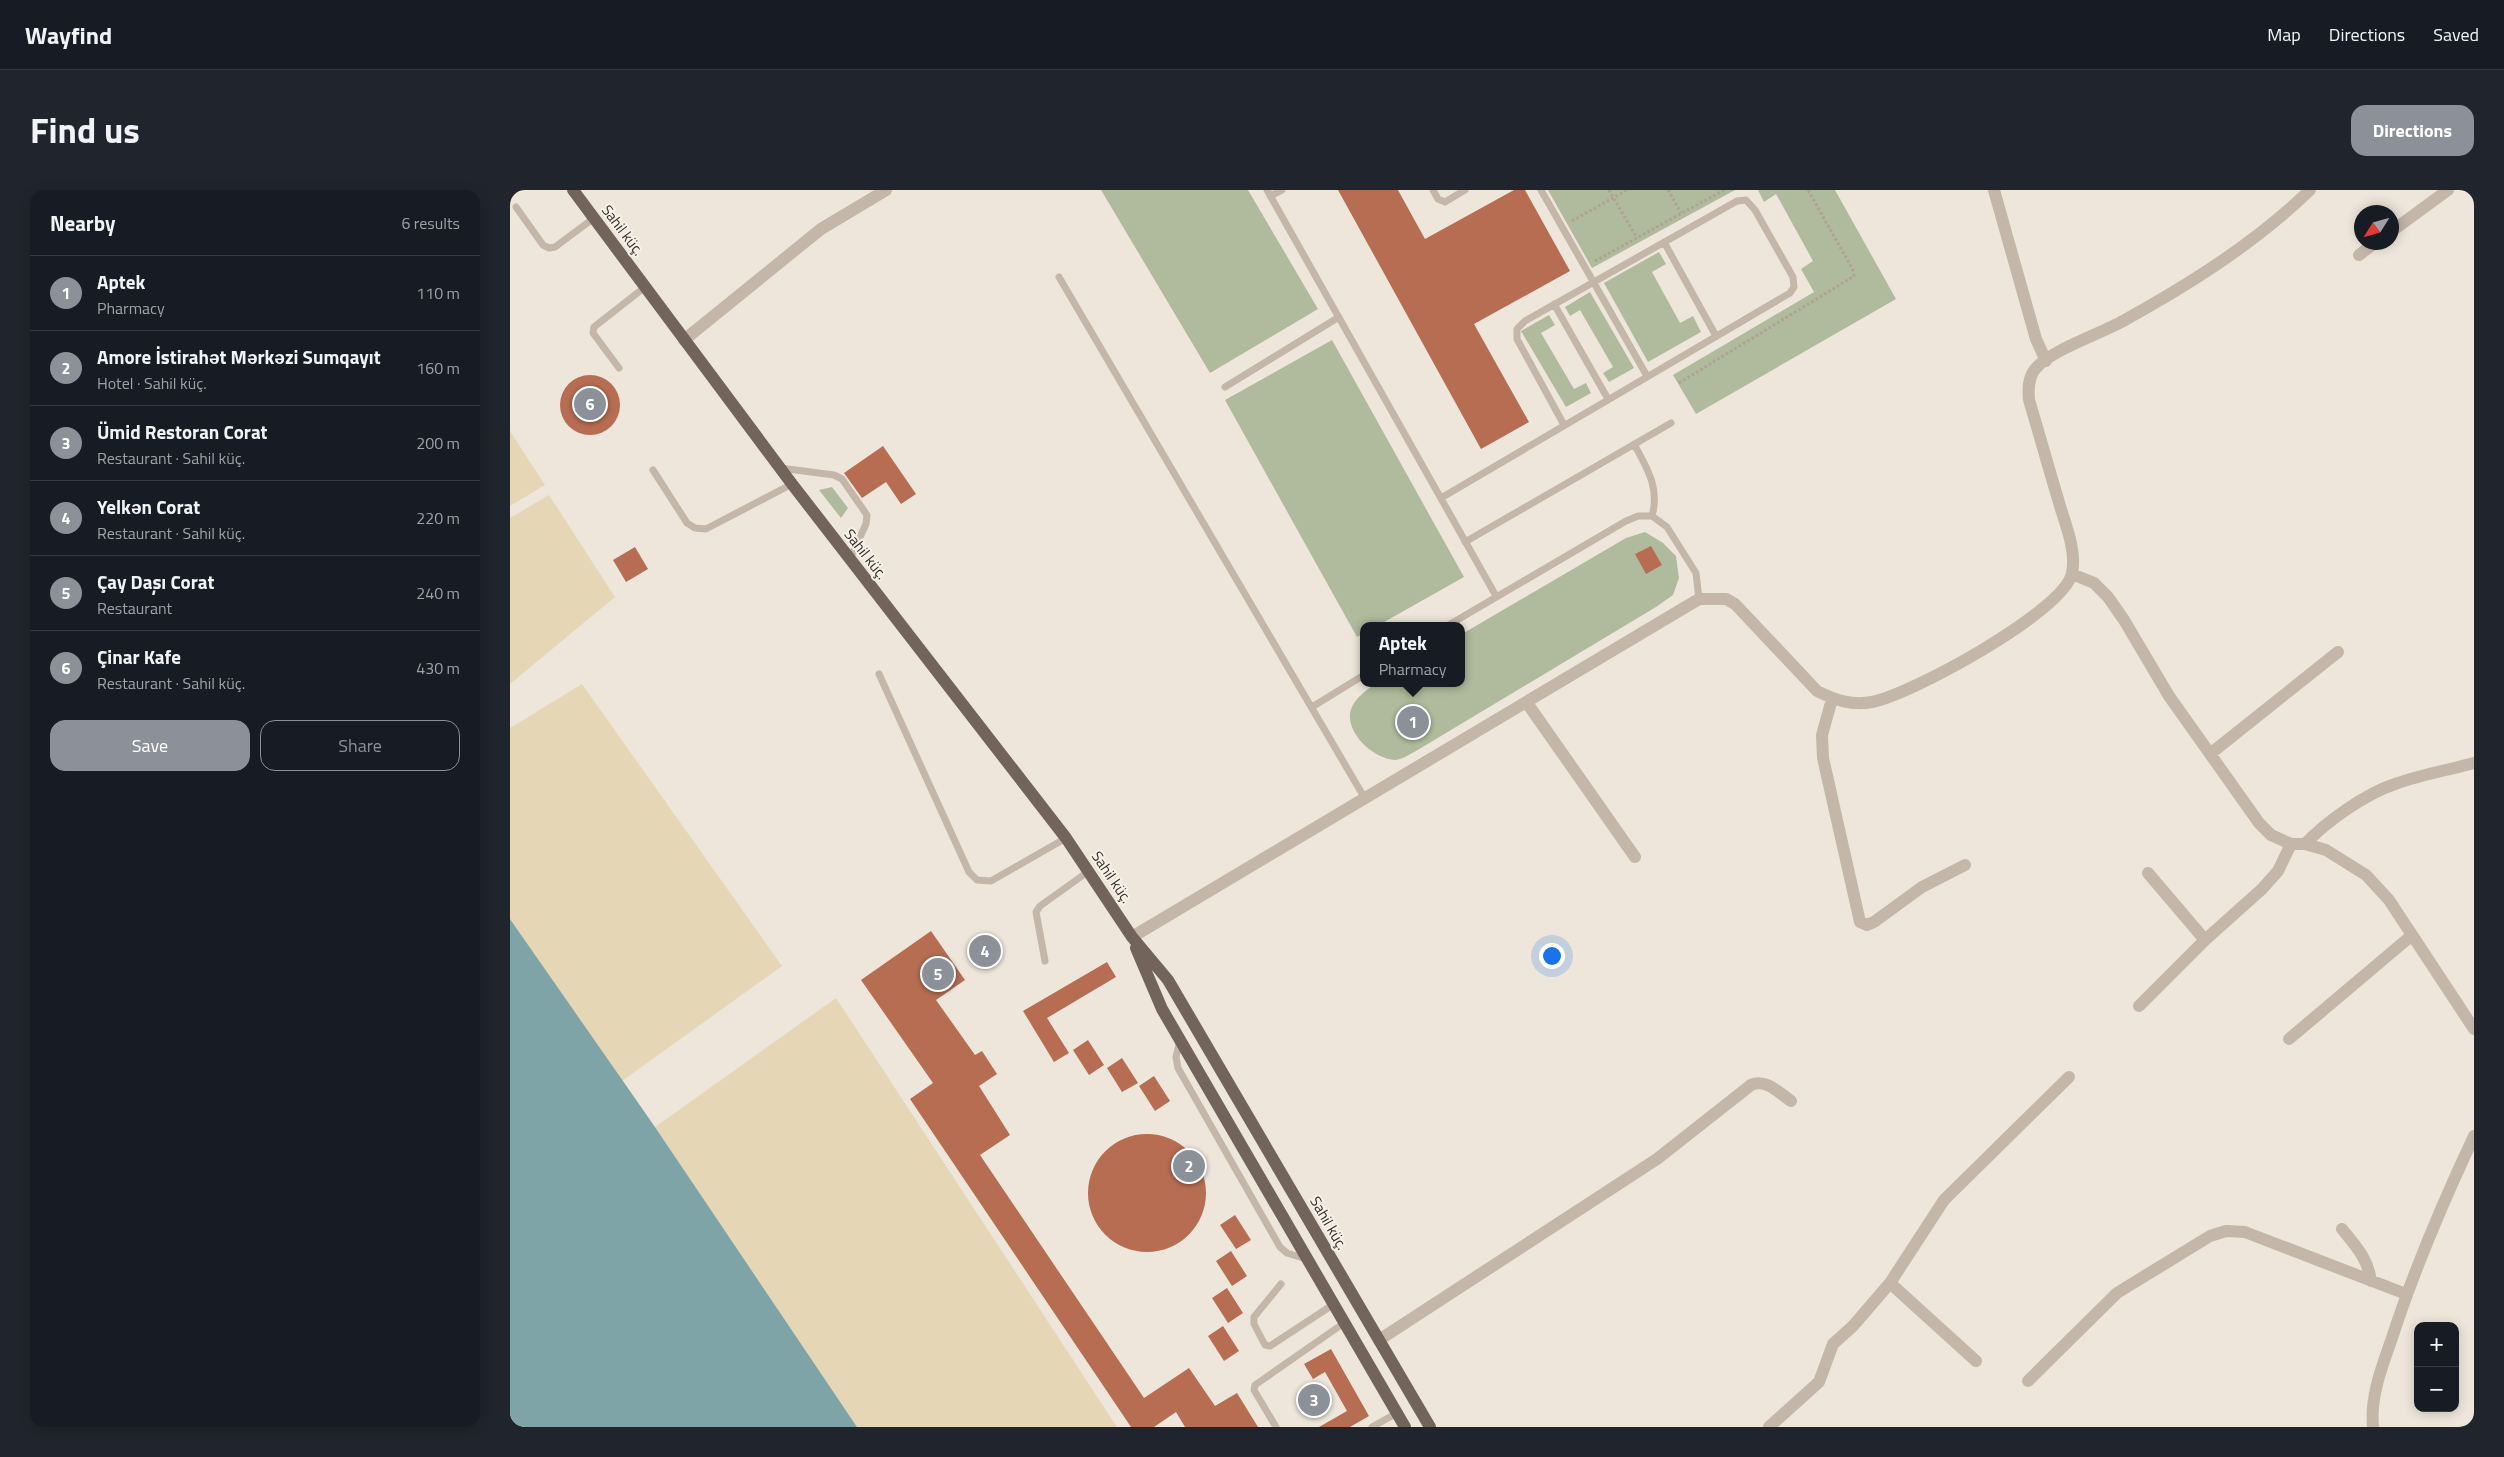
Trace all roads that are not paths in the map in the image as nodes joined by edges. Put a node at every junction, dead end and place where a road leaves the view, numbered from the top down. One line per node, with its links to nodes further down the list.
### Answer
1 (574, 190): 12 (main road, Sahil küç.)
2 (886, 190): 23 (street)
3 (1282, 190): 10 (lane)
4 (1433, 190): 5 (lane)
5 (1465, 190)
6 (1541, 190): 18 (lane)
7 (1994, 190): 24 (street)
8 (2310, 190): 24 (street)
9 (2448, 190): 13 (street)
10 (1268, 193): 21 (lane)
11 (516, 207): 12 (lane)
12 (594, 218): 19 (main road, Sahil küç.)
13 (2399, 226)
14 (1664, 242): 18 (lane); 22 (lane); 22 (lane)
15 (2366, 250): 16 (street)
16 (2359, 255)
17 (1059, 277): 48 (lane)
18 (1595, 281): 20 (lane); 26 (lane)
19 (645, 287): 23 (main road, Sahil küç.); 25 (lane)
20 (1554, 304): 28 (lane); 30 (lane)
21 (1338, 317): 27 (lane); 35 (lane)
22 (1716, 336): 26 (lane)
23 (684, 340): 32 (main road, Sahil küç.)
24 (2046, 361): 39 (street)
25 (619, 368)
26 (1648, 376): 28 (lane)
27 (1225, 387)
28 (1608, 399): 30 (lane)
29 (1671, 423): 31 (lane)
30 (1564, 425): 35 (lane)
31 (1634, 444): 36 (lane); 37 (lane)
32 (780, 468): 34 (main road, Sahil küç.); 38 (lane)
33 (653, 470): 34 (lane)
34 (792, 484): 38 (main road, Sahil küç.)
35 (1441, 498): 37 (lane)
36 (1652, 516): 40 (lane); 41 (lane)
37 (1465, 542): 40 (lane)
38 (850, 560): 52 (main road, Sahil küç.)
39 (2072, 574): 46 (street); 49 (street)
40 (1496, 596): 42 (lane)
41 (1699, 599): 46 (street); 47 (street)
42 (1454, 622)
43 (2338, 652): 49 (street)
44 (879, 674): 52 (lane)
45 (1360, 678): 48 (lane)
46 (1832, 699): 56 (street)
47 (1527, 703): 51 (street); 55 (street)
48 (1312, 707): 51 (lane)
49 (2210, 754): 53 (street)
50 (2474, 763): 54 (street)
51 (1364, 797): 60 (street)
52 (1066, 838): 57 (main road, Sahil küç.)
53 (2291, 844): 54 (street); 61 (street)
54 (2305, 844): 59 (street)
55 (1635, 858)
56 (1966, 865)
57 (1089, 871): 60 (main road, Sahil küç.); 62 (lane)
58 (2148, 873): 61 (street)
59 (2411, 936): 64 (street); 66 (street)
60 (1132, 937): 65 (main road, Sahil küç.); 78 (main road, Sahil küç.)
61 (2205, 940): 63 (street)
62 (1045, 961)
63 (2139, 1006)
64 (2474, 1029)
65 (1180, 1039): 71 (main road, Sahil küç.); 71 (lane)
66 (2288, 1039)
67 (2069, 1077): 73 (street)
68 (1791, 1101): 78 (street)
69 (2474, 1136): 75 (street)
70 (2342, 1229): 72 (street)
71 (1308, 1260): 76 (main road, Sahil küç.)
72 (2371, 1281): 75 (street); 80 (street)
73 (1890, 1283): 79 (street); 86 (street)
74 (1280, 1284): 76 (lane)
75 (2406, 1294): 87 (street)
76 (1334, 1304): 77 (main road, Sahil küç.)
77 (1344, 1323): 81 (main road, Sahil küç.); 82 (lane)
78 (1379, 1340): 85 (main road, Sahil küç.)
79 (1976, 1361)
80 (2028, 1381)
81 (1397, 1413): 83 (lane); 84 (main road, Sahil küç.)
82 (1276, 1427)
83 (1372, 1427)
84 (1405, 1427)
85 (1430, 1427)
86 (1769, 1427)
87 (2373, 1427)

